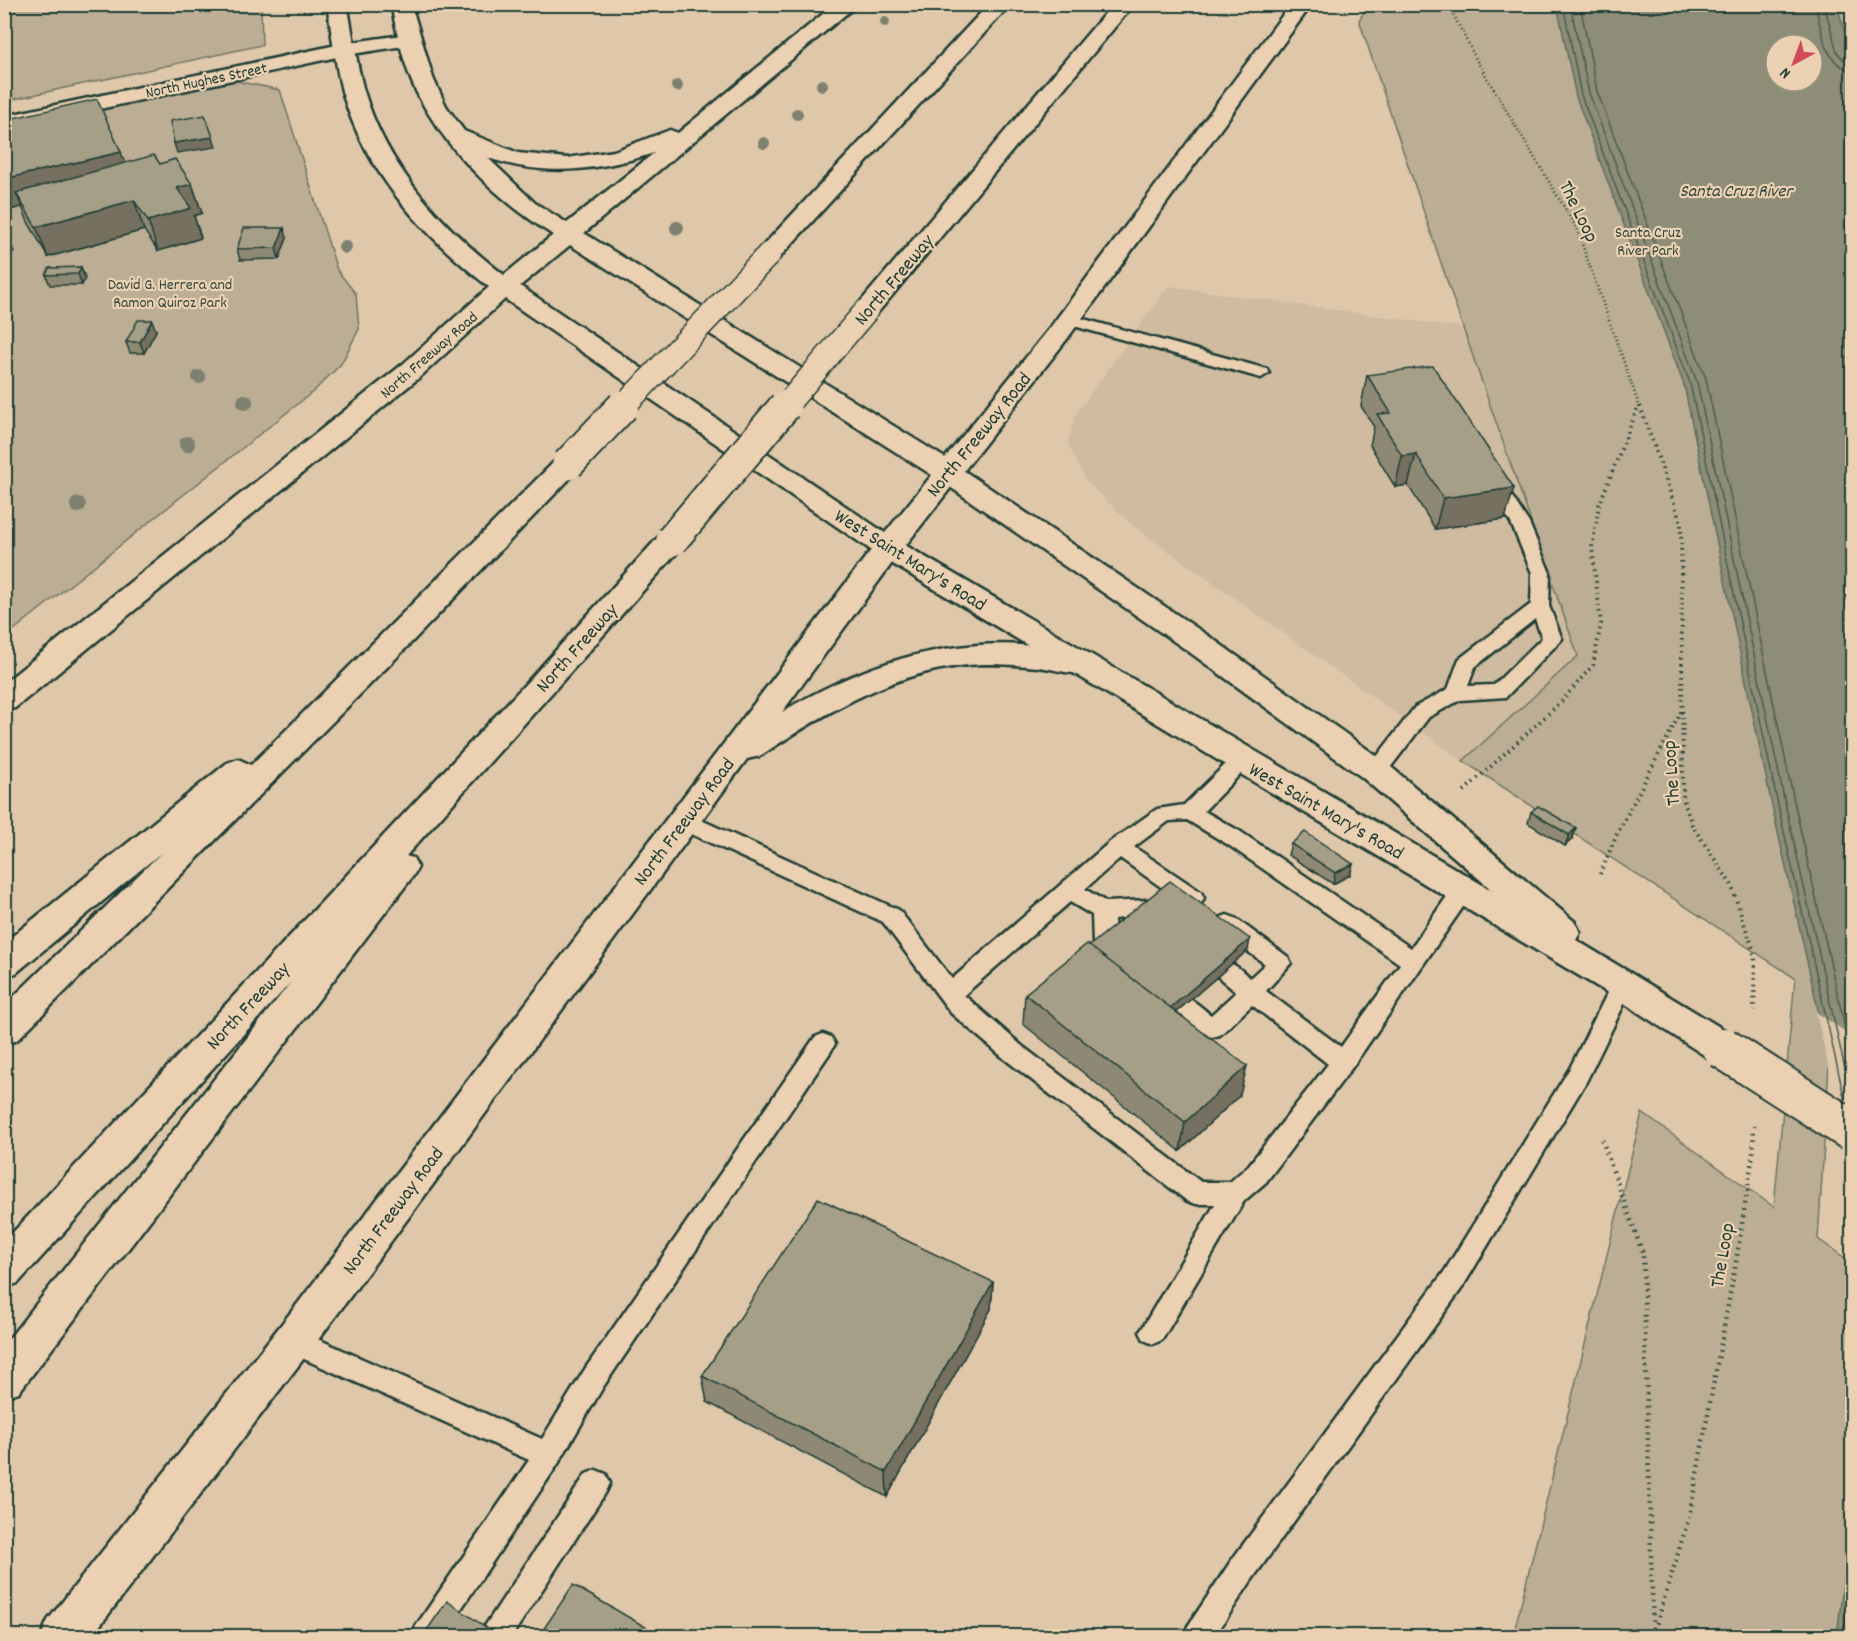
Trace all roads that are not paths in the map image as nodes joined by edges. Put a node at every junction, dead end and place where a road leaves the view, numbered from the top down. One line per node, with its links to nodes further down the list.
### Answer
1 (337, 4): 8 (main road, West Saint Mary's Road)
2 (400, 4): 7 (main road, West Saint Mary's Road)
3 (848, 4): 9 (main road, North Freeway Road)
4 (1001, 4): 20 (main road, bridge)
5 (1124, 4): 22 (main road, North Freeway, bridge)
6 (1302, 4): 14 (main road, North Freeway Road)
7 (409, 40): 8 (main road, North Hughes Street); 11 (main road, West Saint Mary's Road)
8 (346, 49): 10 (main road, North Hughes Street); 13 (main road, West Saint Mary's Road)
9 (718, 109): 11 (main road); 12 (main road, North Freeway Road)
10 (4, 123)
11 (452, 131): 12 (main road, West Saint Mary's Road)
12 (567, 235): 13 (main road, North Freeway Road); 17 (main road, West Saint Mary's Road)
13 (504, 287): 18 (main road, West Saint Mary's Road); 24 (main road, North Freeway Road)
14 (1069, 320): 15 (lane); 17 (main road, North Freeway Road)
15 (1261, 373)
16 (1484, 466): 19 (lane)
17 (947, 472): 18 (main road, North Freeway Road); 27 (main road, West Saint Mary's Road)
18 (888, 548): 21 (main road, West Saint Mary's Road); 26 (main road, North Freeway Road)
19 (1540, 606): 23 (lane); 23 (lane)
20 (392, 644): 37 (main road); 43 (main road)
21 (1081, 664): 25 (main road, West Saint Mary's Road); 26 (main road)
22 (541, 687): 48 (main road, North Freeway); 51 (main road)
23 (1456, 693): 27 (lane)
24 (4, 700)
25 (1242, 760): 28 (lane); 32 (main road, West Saint Mary's Road)
26 (728, 762): 29 (main road, North Freeway Road)
27 (1376, 772): 39 (main road, West Saint Mary's Road)
28 (1190, 813): 30 (lane); 36 (lane)
29 (683, 821): 41 (lane); 50 (main road, North Freeway Road)
30 (1119, 847): 31 (lane); 40 (lane)
31 (1070, 891): 34 (lane); 41 (lane)
32 (1463, 891): 36 (lane); 39 (main road, West Saint Mary's Road)
33 (1148, 908): 34 (lane)
34 (1103, 911): 35 (lane)
35 (1104, 943)
36 (1414, 962): 45 (lane)
37 (4, 963)
38 (1224, 969): 40 (lane)
39 (1623, 984): 46 (main road, West Saint Mary's Road, bridge); 57 (lane)
40 (1251, 992): 42 (lane); 45 (lane)
41 (950, 994): 47 (lane)
42 (1182, 1005)
43 (4, 1029)
44 (823, 1044): 52 (lane)
45 (1343, 1062): 47 (lane)
46 (1852, 1131)
47 (1235, 1193): 49 (lane)
48 (4, 1270)
49 (1153, 1332)
50 (293, 1341): 52 (lane); 54 (main road, North Freeway Road)
51 (4, 1378)
52 (548, 1455): 55 (lane)
53 (596, 1483): 56 (lane)
54 (64, 1636)
55 (426, 1636)
56 (495, 1636)
57 (1198, 1636)

